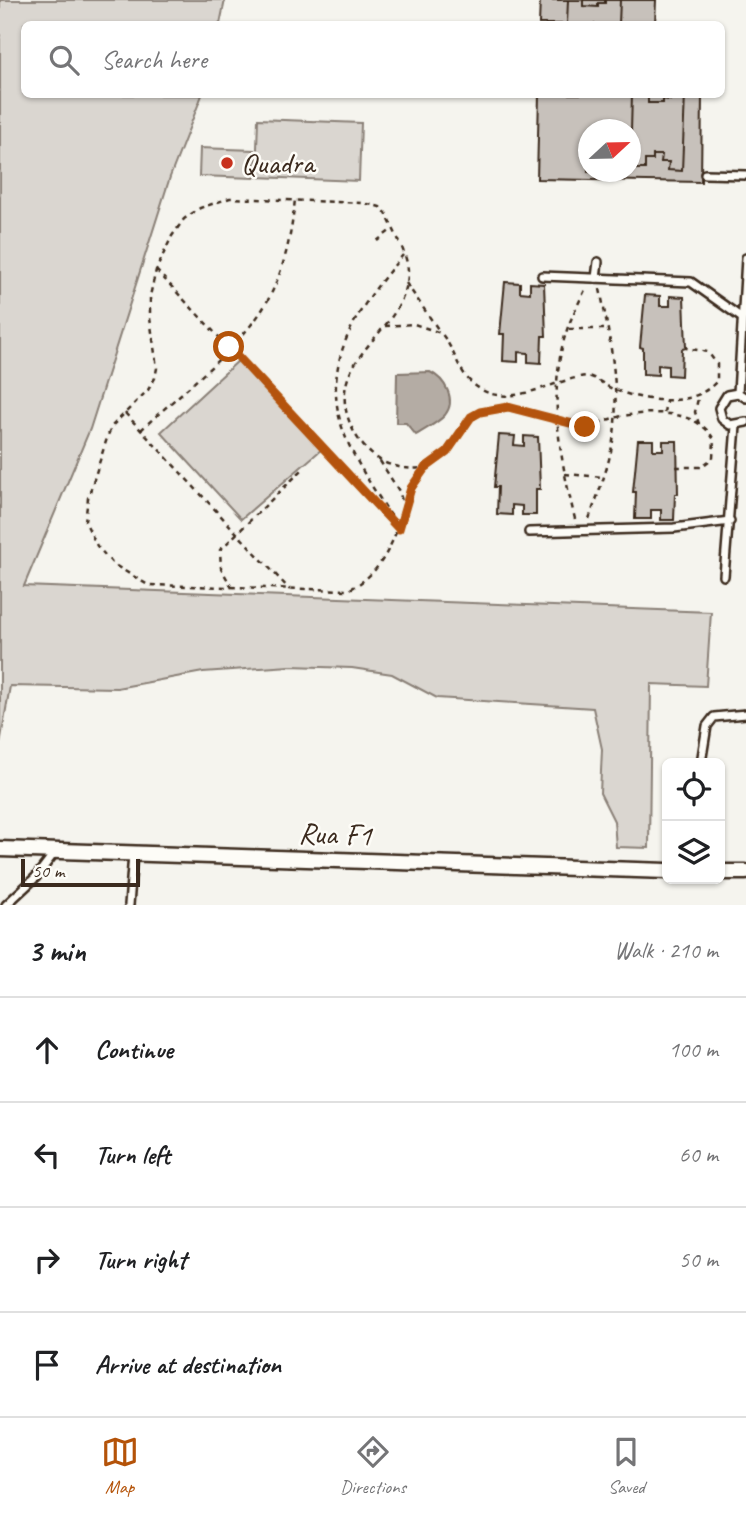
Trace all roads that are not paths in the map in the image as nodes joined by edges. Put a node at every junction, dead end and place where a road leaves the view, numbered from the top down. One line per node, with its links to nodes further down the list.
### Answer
1 (705, 174): 2 (lane)
2 (746, 175)
3 (746, 258): 7 (lane)
4 (598, 262): 6 (lane)
5 (542, 276): 6 (lane)
6 (595, 278): 7 (lane)
7 (742, 318): 8 (lane)
8 (738, 393): 9 (lane); 11 (lane)
9 (746, 398)
10 (746, 422): 11 (lane)
11 (736, 426): 12 (lane)
12 (730, 522): 13 (lane); 14 (lane)
13 (529, 531)
14 (724, 576)
15 (746, 714): 16 (lane)
16 (702, 758)
17 (0, 849): 18 (street, Rua F1)
18 (55, 851): 19 (street, Rua F1); 23 (lane)
19 (133, 854): 20 (street, Rua F1); 24 (lane)
20 (662, 871)
21 (725, 872): 22 (street)
22 (746, 872)
23 (6, 905)
24 (129, 905)

